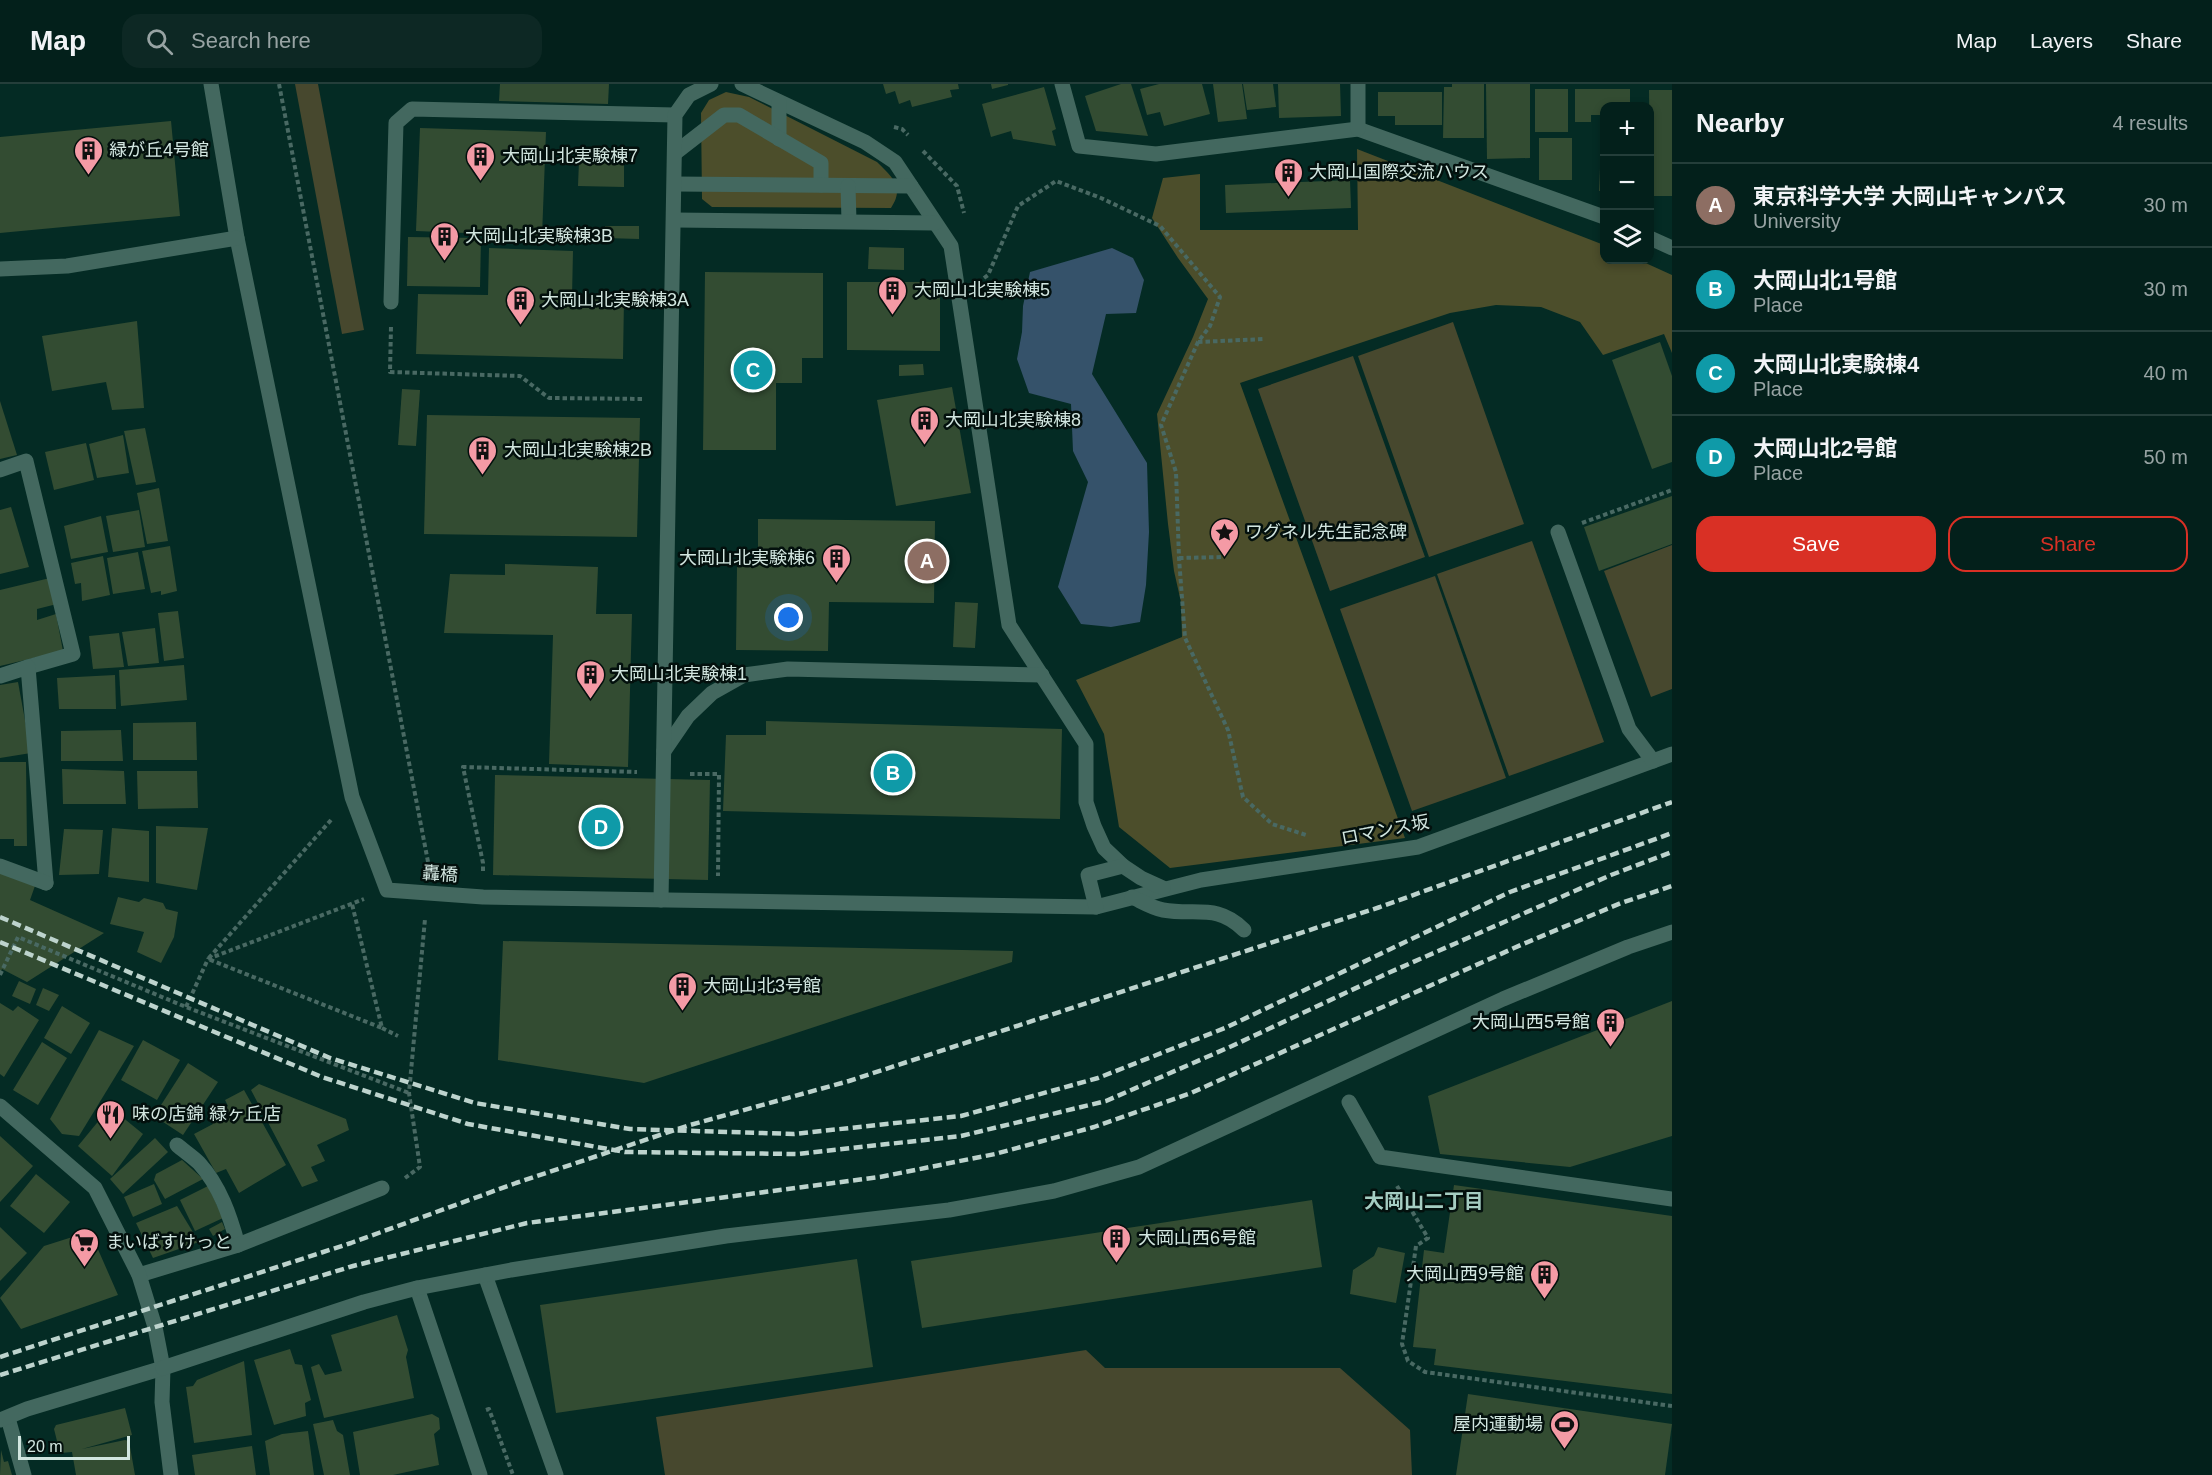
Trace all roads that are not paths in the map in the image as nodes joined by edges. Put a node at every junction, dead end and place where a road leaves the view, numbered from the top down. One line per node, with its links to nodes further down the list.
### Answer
1 (212, 84): 19 (street)
2 (711, 84): 7 (street)
3 (742, 84): 6 (street)
4 (1062, 84): 8 (street)
5 (1358, 84): 8 (street)
6 (779, 102): 9 (street); 14 (street)
7 (675, 116): 10 (street); 23 (street)
8 (1358, 129): 15 (street)
9 (779, 139): 10 (street); 12 (street)
10 (675, 153): 11 (street)
11 (675, 184): 12 (street); 16 (street)
12 (821, 185): 13 (street)
13 (848, 186): 14 (street); 17 (street)
14 (911, 186): 18 (street)
15 (1600, 215)
16 (675, 220): 17 (street); 29 (street)
17 (849, 221): 18 (street)
18 (935, 223): 27 (street)
19 (237, 238): 22 (street); 36 (street, 轟橋)
20 (1654, 240): 21 (street)
21 (1672, 248)
22 (0, 269)
23 (391, 302)
24 (0, 470): 26 (street)
25 (1558, 532): 31 (street)
26 (28, 667): 28 (street); 32 (street)
27 (1042, 675): 29 (street); 33 (street)
28 (0, 676)
29 (664, 752): 36 (street)
30 (1672, 754): 31 (street, ロマンス坂)
31 (1653, 760): 34 (street, ロマンス坂)
32 (0, 866)
33 (1123, 866): 34 (street); 38 (street)
34 (1163, 888): 35 (street, ロマンス坂)
35 (1131, 897): 38 (street, ロマンス坂); 39 (street)
36 (661, 900): 37 (street, 轟橋)
37 (717, 900): 38 (street, ロマンス坂)
38 (1096, 907)
39 (1244, 930)
40 (1672, 932): 48 (street)
41 (1349, 1102): 45 (street)
42 (0, 1106): 47 (street)
43 (177, 1146): 46 (street)
44 (382, 1188): 46 (street)
45 (1672, 1199)
46 (238, 1245): 47 (street)
47 (139, 1275): 50 (street)
48 (485, 1275): 49 (street); 55 (street)
49 (417, 1288): 50 (street); 54 (street)
50 (163, 1368): 51 (street); 53 (street)
51 (4, 1419): 52 (street)
52 (24, 1475)
53 (171, 1475)
54 (480, 1475)
55 (556, 1475)

